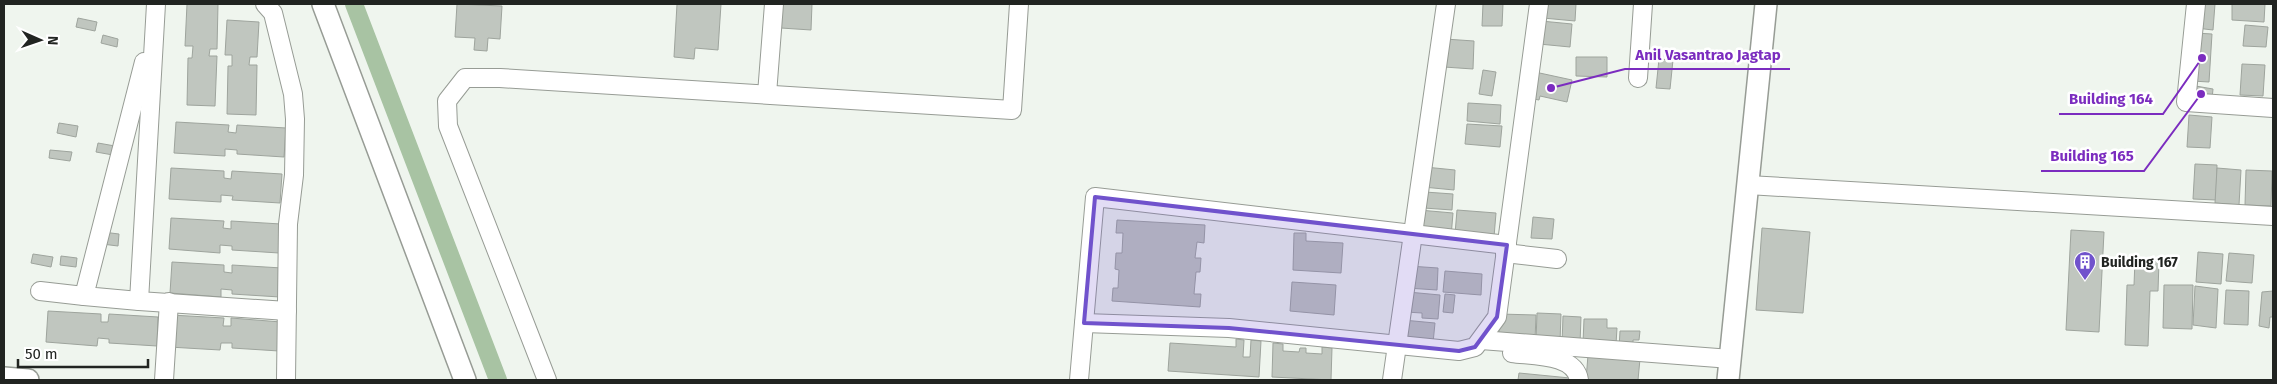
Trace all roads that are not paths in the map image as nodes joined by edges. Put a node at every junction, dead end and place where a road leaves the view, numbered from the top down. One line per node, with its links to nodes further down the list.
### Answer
1 (156, 4): 11 (street)
2 (265, 4): 24 (street)
3 (322, 4): 33 (street)
4 (774, 4): 13 (street)
5 (1019, 4): 13 (street)
6 (1446, 4): 17 (street)
7 (1539, 4): 18 (street)
8 (1643, 4): 12 (street)
9 (1766, 4): 15 (street)
10 (2196, 4): 14 (street)
11 (153, 27): 21 (street); 22 (street)
12 (1638, 78)
13 (767, 94): 34 (street)
14 (2273, 108)
15 (1748, 185): 16 (street); 28 (street)
16 (2273, 216)
17 (1413, 234): 18 (street); 25 (street); 26 (street)
18 (1506, 249): 19 (street); 27 (street)
19 (1557, 259)
20 (40, 291): 21 (street)
21 (84, 296): 22 (street)
22 (140, 301): 23 (street)
23 (169, 302): 24 (street); 31 (street)
24 (286, 311): 32 (street)
25 (1084, 323): 26 (street); 35 (street)
26 (1397, 344): 27 (street); 36 (street)
27 (1478, 344): 28 (street); 37 (street)
28 (1730, 359): 38 (street)
29 (4, 378): 30 (street)
30 (28, 380)
31 (164, 380)
32 (286, 380)
33 (465, 380)
34 (547, 380)
35 (1079, 380)
36 (1392, 380)
37 (1579, 380)
38 (1728, 380)

